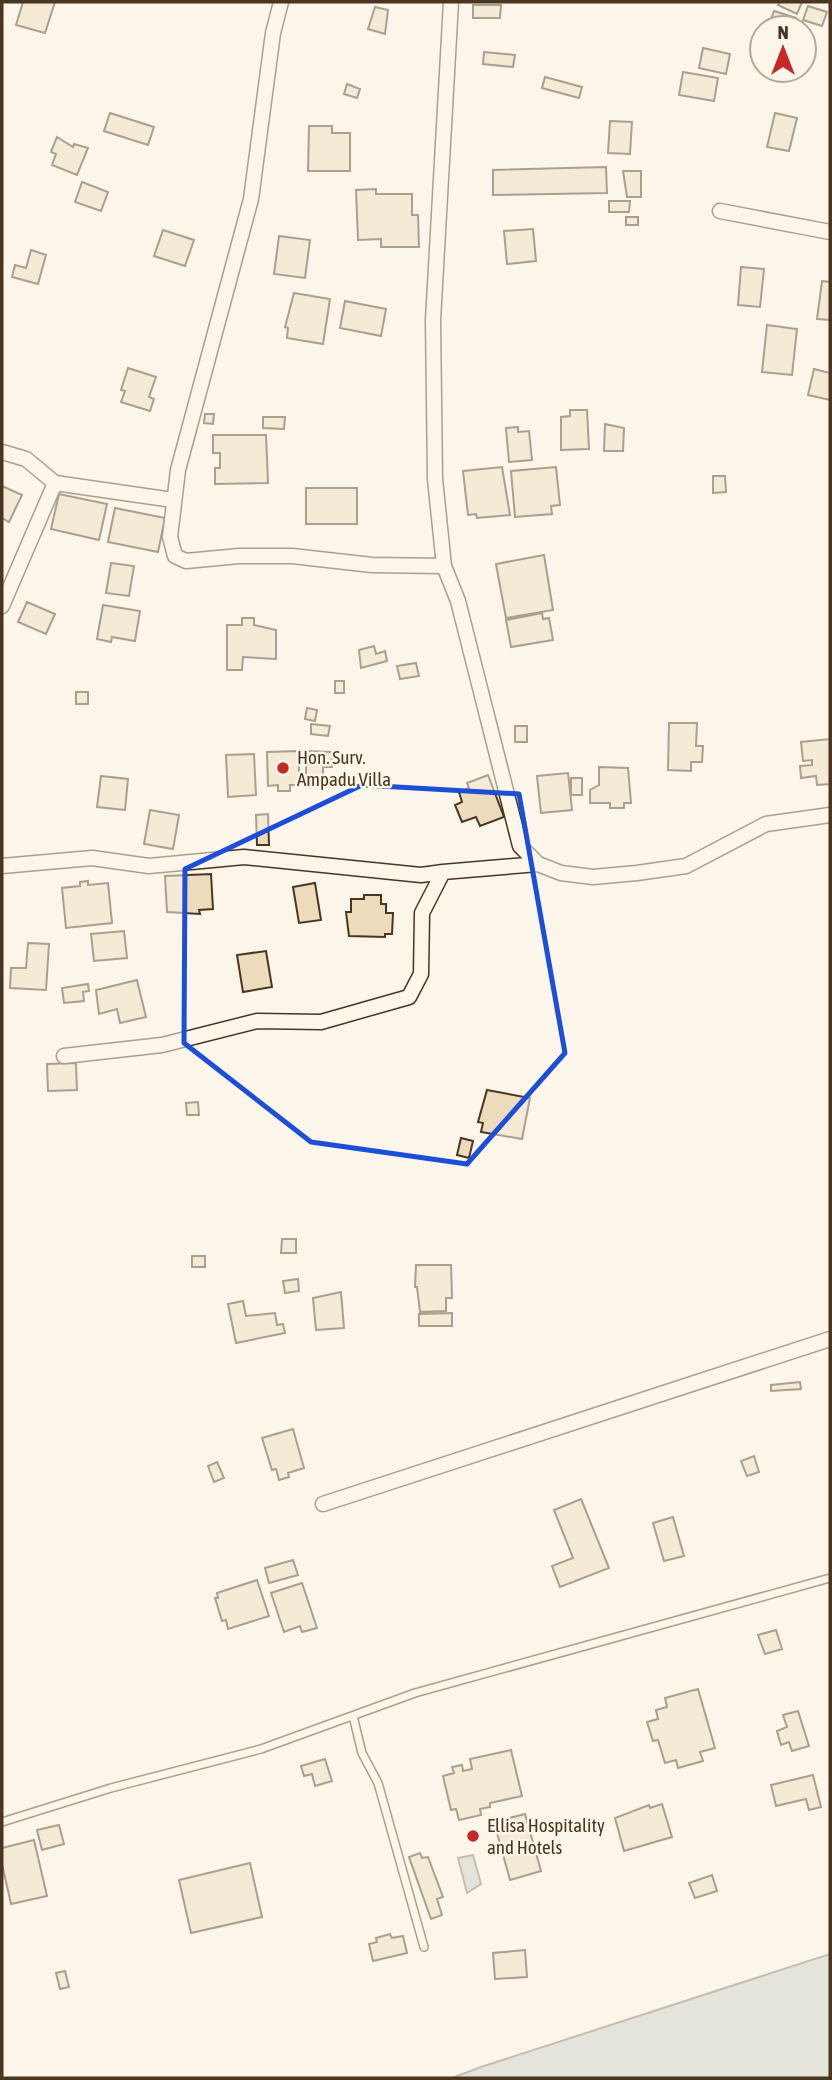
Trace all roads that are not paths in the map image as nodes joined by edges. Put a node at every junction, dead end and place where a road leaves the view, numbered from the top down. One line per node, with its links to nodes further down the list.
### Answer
1 (281, 2): 7 (street)
2 (451, 2): 8 (street)
3 (720, 211): 4 (street)
4 (830, 232)
5 (2, 452): 6 (street)
6 (55, 484): 7 (street); 9 (street)
7 (173, 500): 8 (street)
8 (444, 566): 11 (street)
9 (2, 606)
10 (830, 815): 11 (street)
11 (538, 864): 13 (street)
12 (2, 866): 13 (street)
13 (443, 872): 14 (street)
14 (64, 1056)
15 (830, 1339): 16 (street)
16 (323, 1504)
17 (830, 1578): 18 (lane)
18 (353, 1716): 19 (lane); 20 (lane)
19 (2, 1822)
20 (424, 1947)

